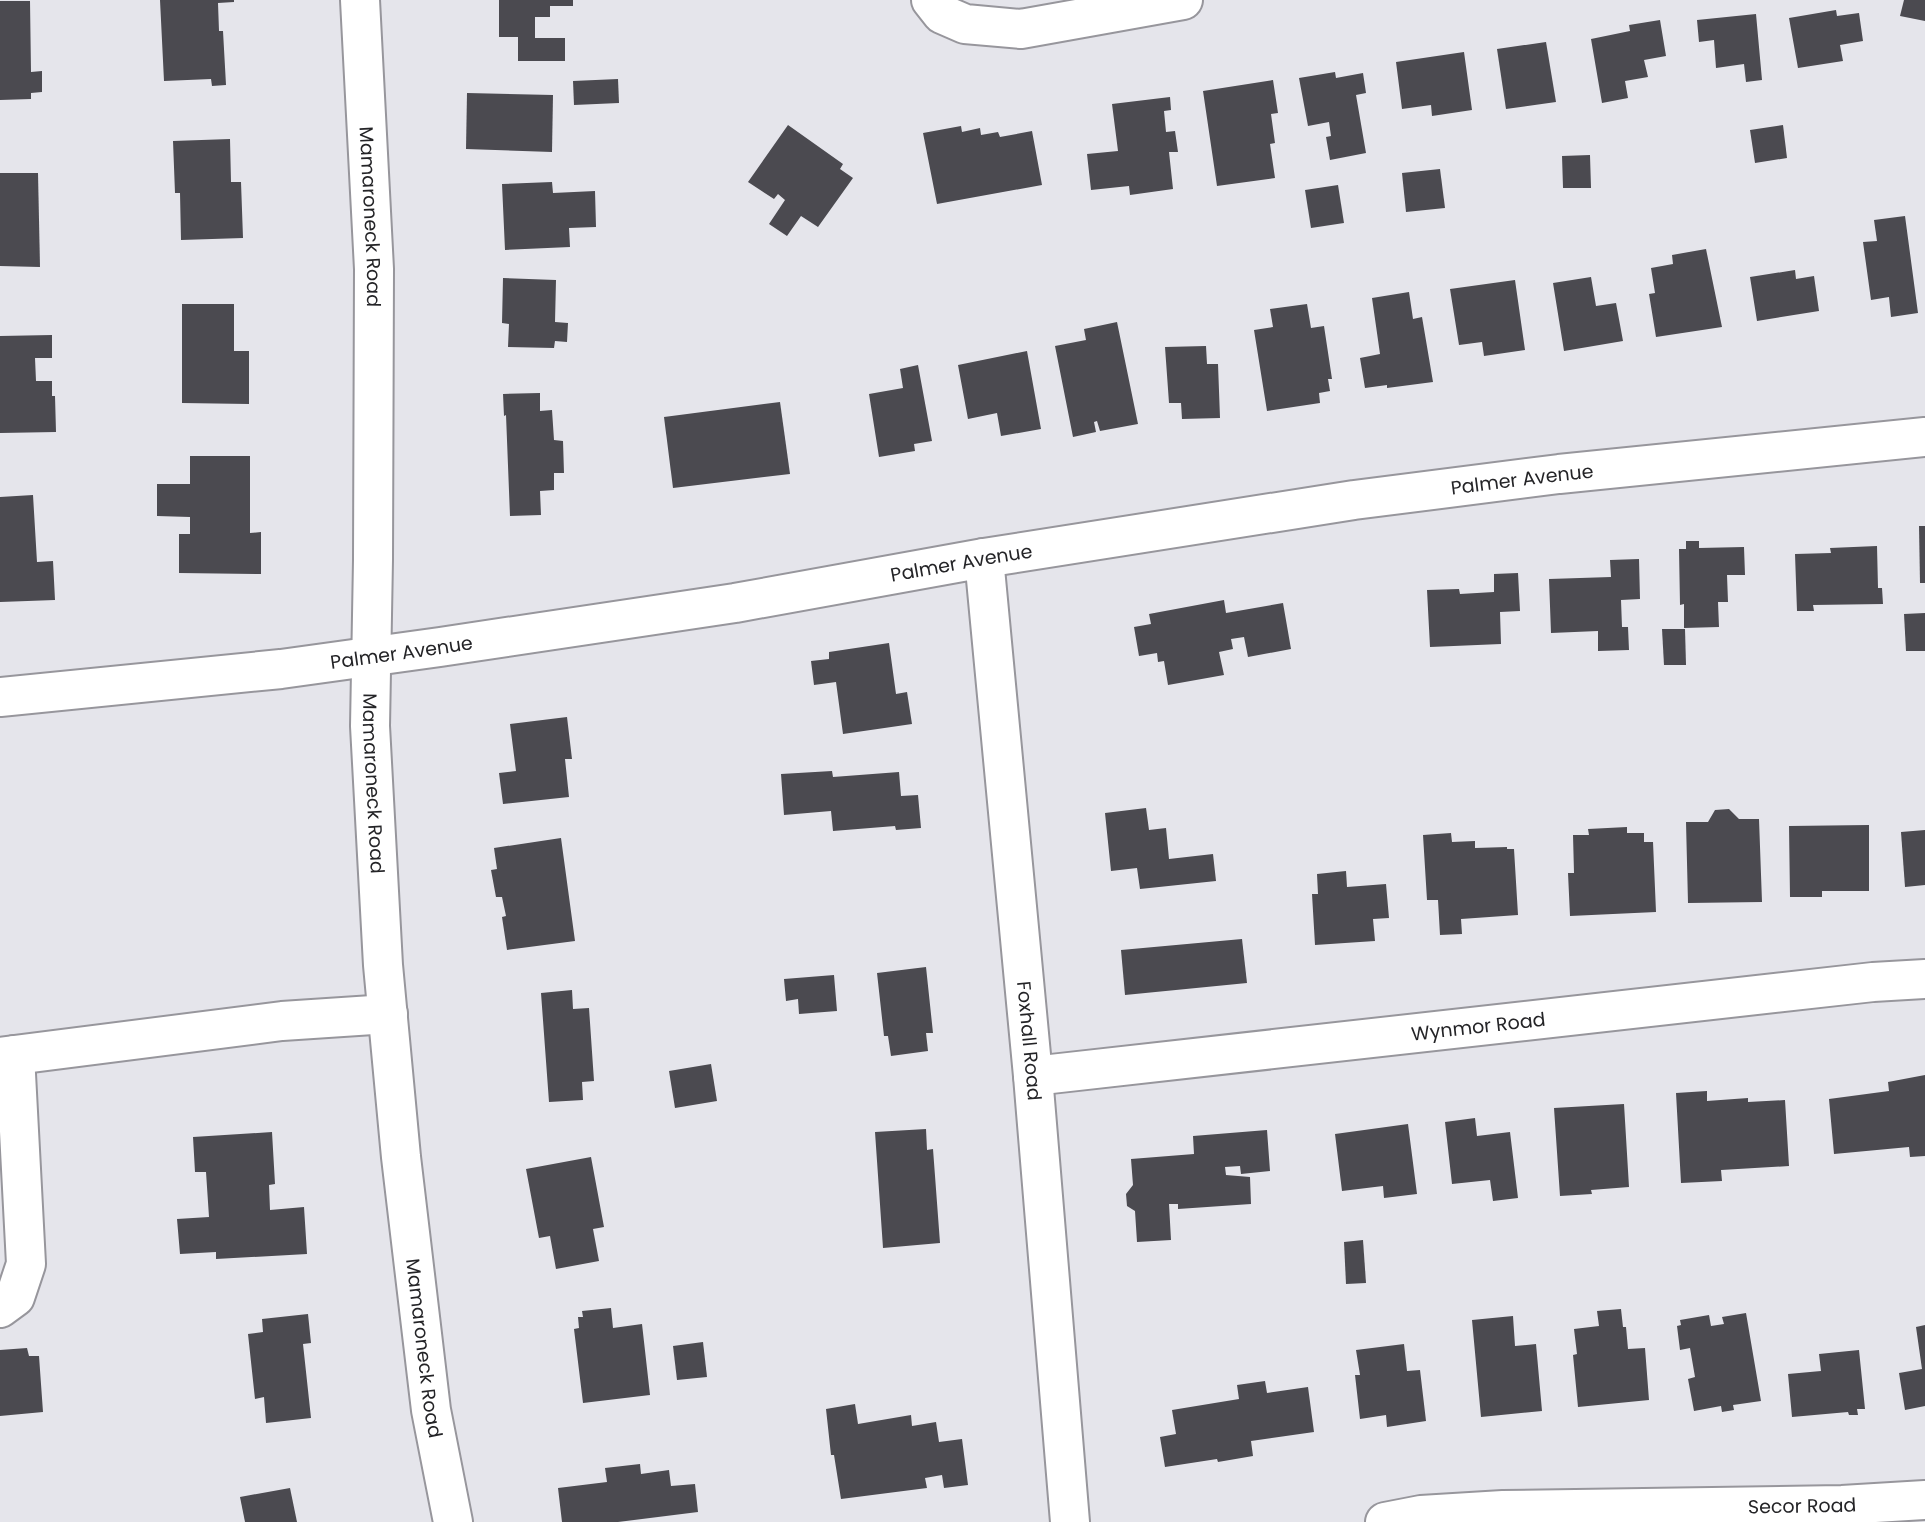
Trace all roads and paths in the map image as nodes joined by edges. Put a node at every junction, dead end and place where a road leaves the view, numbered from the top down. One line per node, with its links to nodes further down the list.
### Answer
1 (360, 0): 6 (street, Mamaroneck Road)
2 (931, 0): 3 (street)
3 (1183, 0)
4 (1925, 437): 5 (street, Palmer Avenue)
5 (984, 558): 6 (street, Palmer Avenue); 11 (street, Foxhall Road)
6 (371, 657): 7 (street, Palmer Avenue); 9 (street, Mamaroneck Road)
7 (0, 697)
8 (1925, 979): 11 (street, Wynmor Road)
9 (388, 1014): 10 (street); 14 (street, Mamaroneck Road)
10 (8, 1056): 12 (street)
11 (1033, 1076): 15 (street, Foxhall Road)
12 (0, 1308)
13 (1925, 1500): 16 (street, Secor Road)
14 (453, 1522)
15 (1070, 1522)
16 (1385, 1522)

